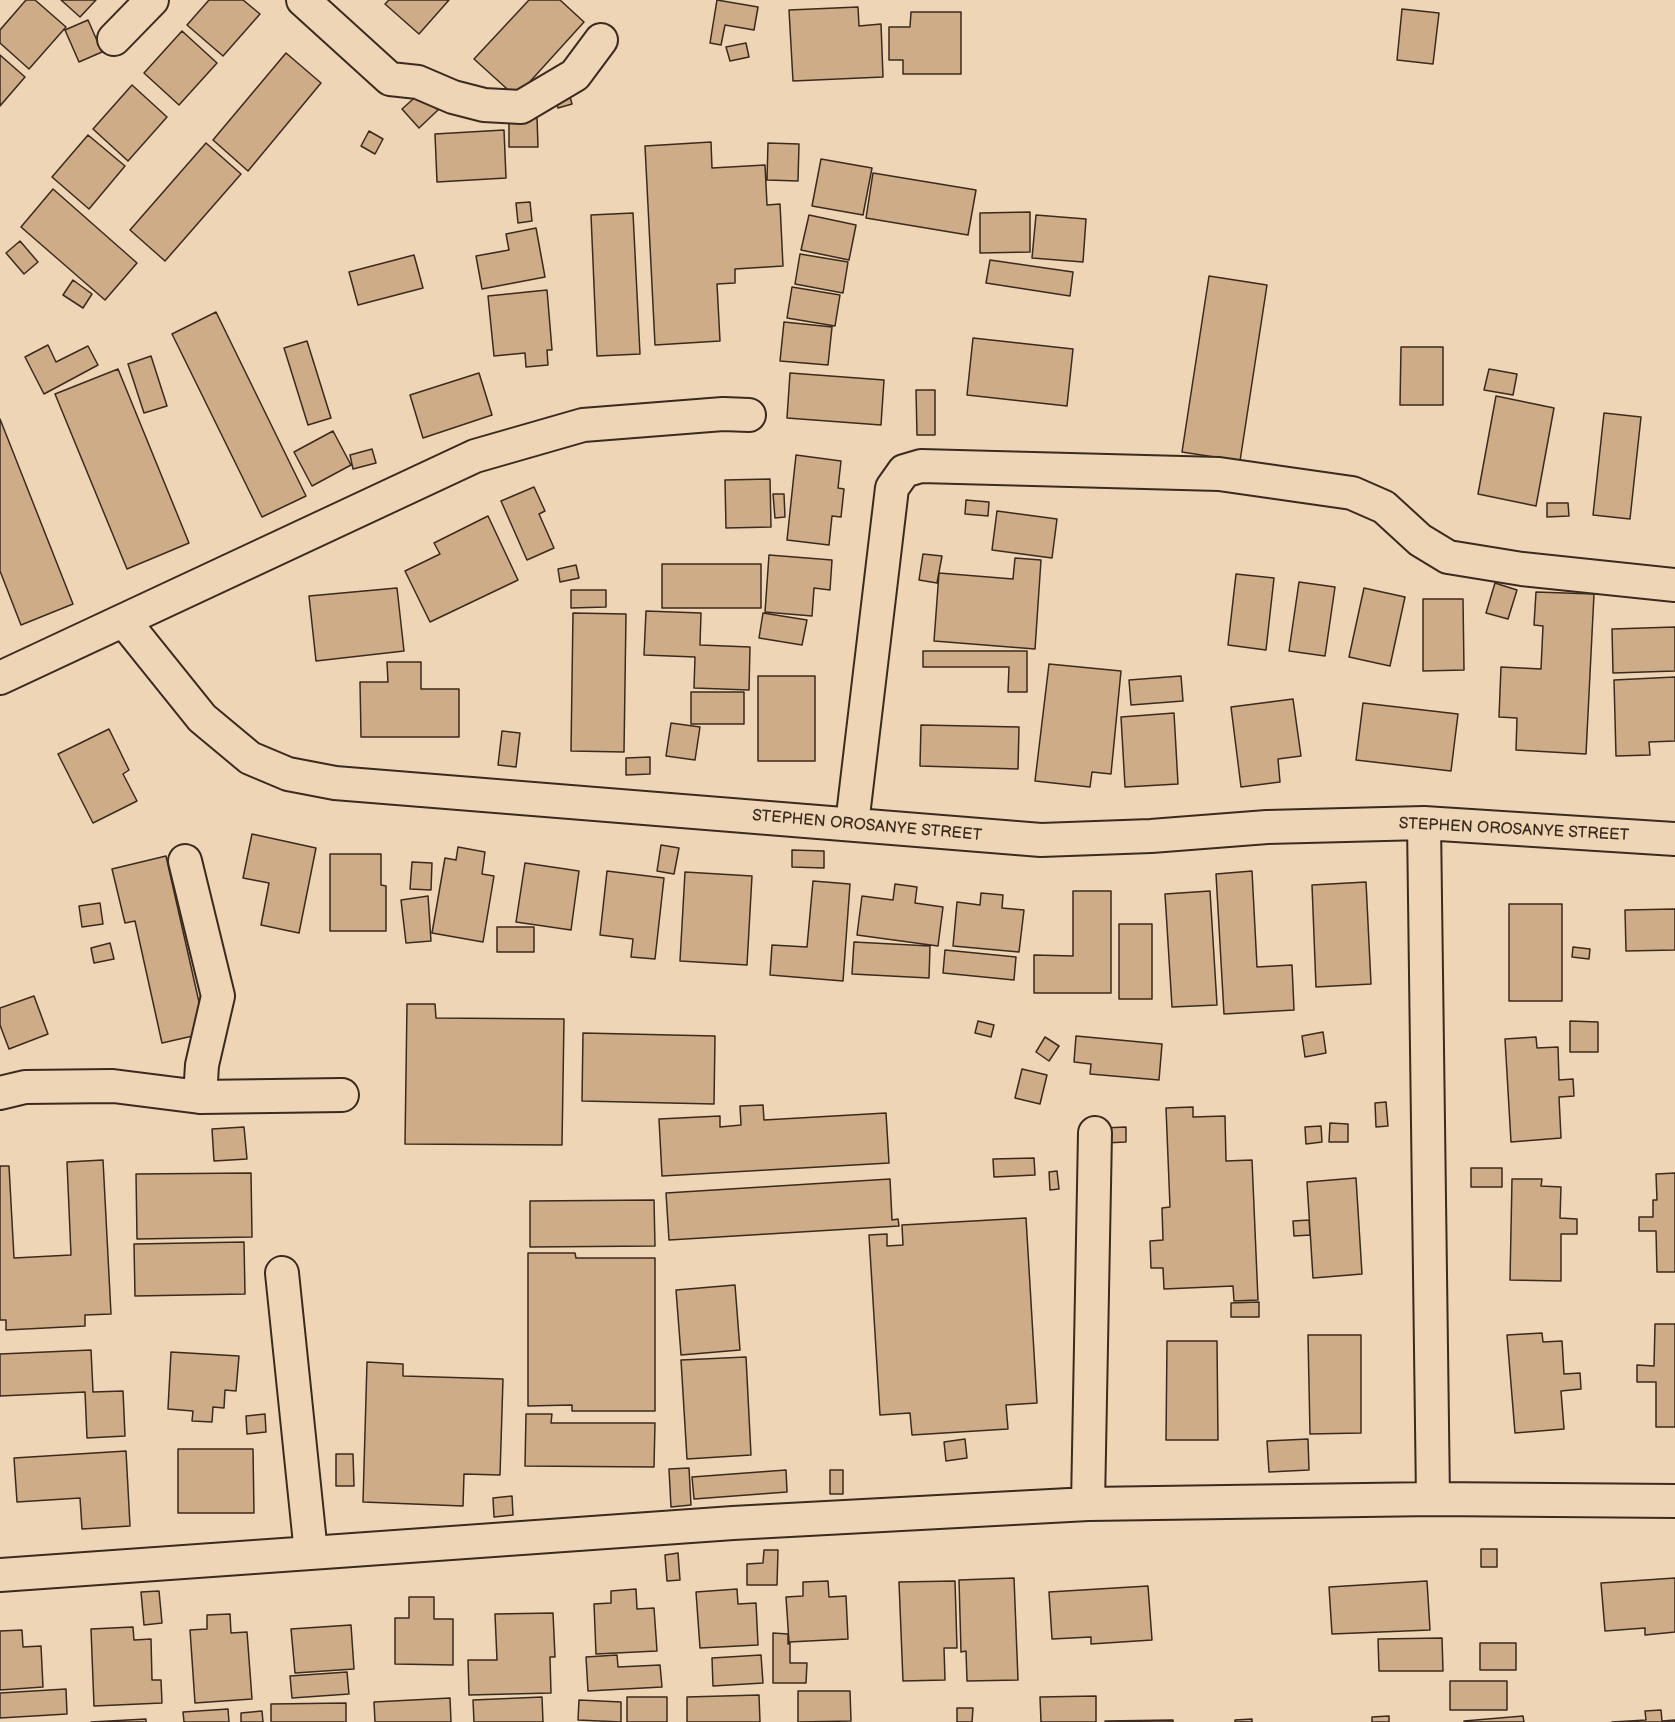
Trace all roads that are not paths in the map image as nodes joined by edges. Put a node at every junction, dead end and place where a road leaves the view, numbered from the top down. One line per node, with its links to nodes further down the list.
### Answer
1 (152, 0): 3 (street)
2 (303, 0): 4 (street)
3 (114, 39)
4 (601, 40)
5 (749, 415): 7 (street)
6 (1675, 585): 10 (street)
7 (124, 621): 8 (street); 10 (street, STEPHEN OROSANYE STREET)
8 (0, 678)
9 (1424, 823): 10 (street, STEPHEN OROSANYE STREET); 11 (street, STEPHEN OROSANYE STREET); 18 (street)
10 (852, 824)
11 (1675, 839)
12 (185, 861): 15 (street)
13 (0, 1093): 15 (street)
14 (342, 1095): 15 (street)
15 (200, 1097)
16 (1095, 1133): 20 (street)
17 (282, 1273): 21 (street)
18 (1433, 1498): 19 (street); 20 (street)
19 (1675, 1501)
20 (1088, 1504): 21 (street)
21 (311, 1553): 22 (street)
22 (0, 1575)

